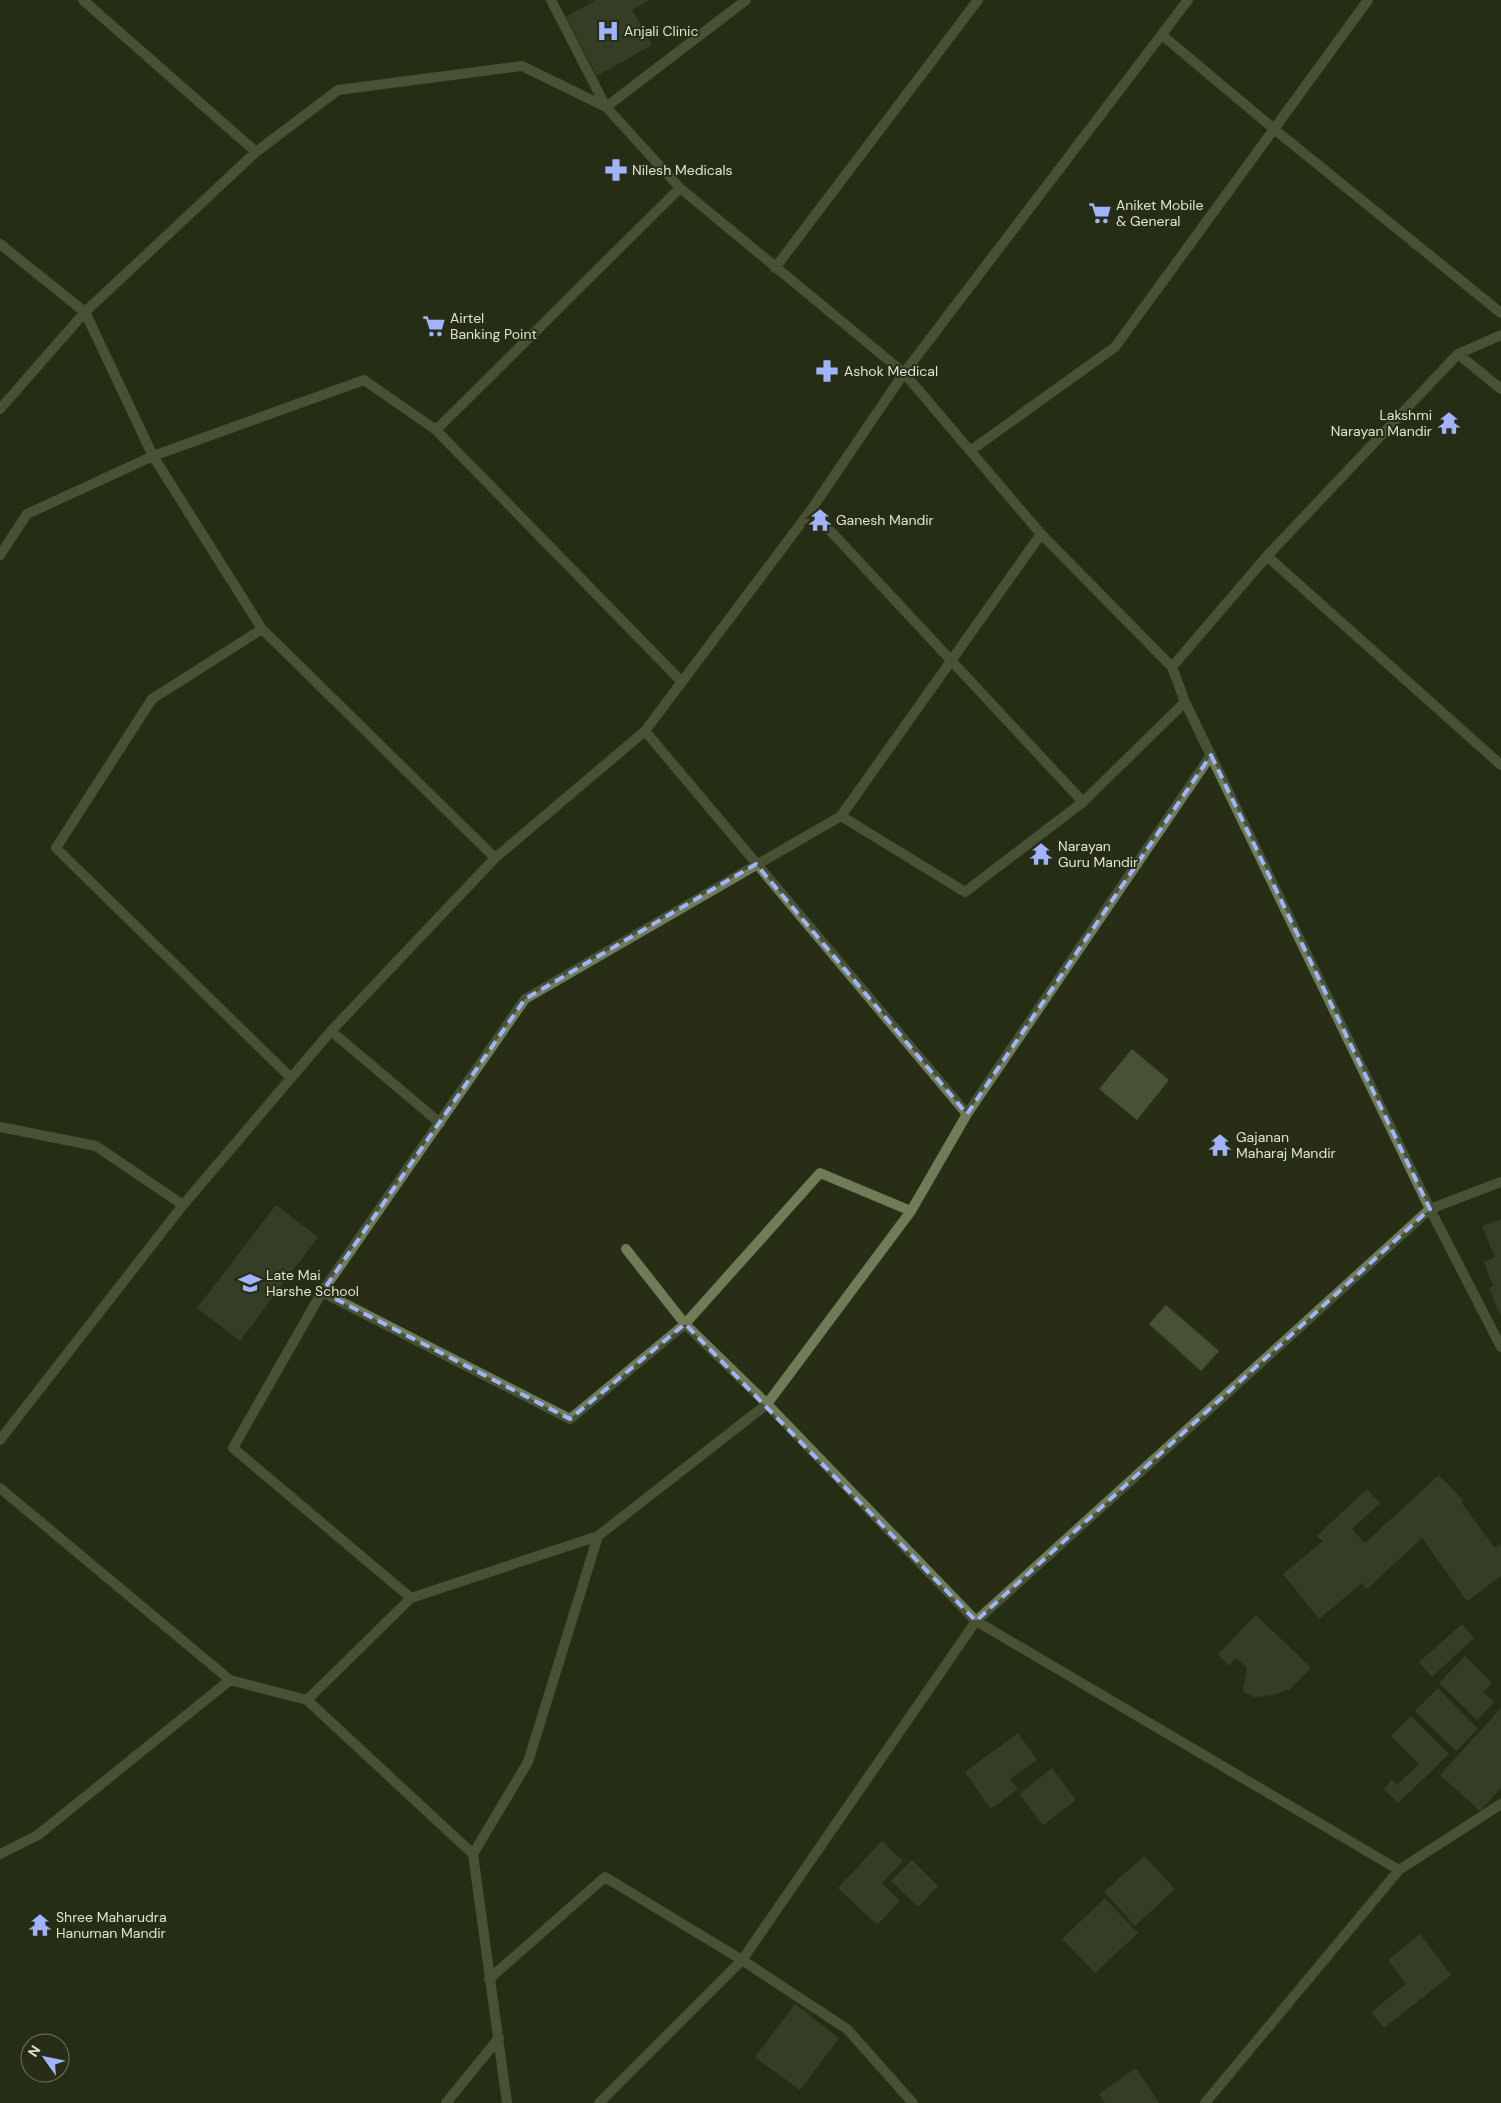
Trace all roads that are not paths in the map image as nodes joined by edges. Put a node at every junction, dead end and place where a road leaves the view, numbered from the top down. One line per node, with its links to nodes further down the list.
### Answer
1 (83, 0): 10 (street)
2 (551, 0): 8 (street)
3 (746, 0): 8 (street)
4 (978, 0): 13 (street)
5 (1188, 0): 7 (street)
6 (1368, 0): 9 (street)
7 (1162, 35): 9 (street); 18 (street)
8 (606, 107): 10 (street); 11 (street)
9 (1274, 129): 15 (street); 22 (street)
10 (256, 152): 14 (street)
11 (680, 188): 13 (street); 21 (street)
12 (0, 244): 14 (street)
13 (775, 268): 18 (street)
14 (84, 312): 20 (street); 23 (street)
15 (1501, 313)
16 (1501, 335): 17 (street)
17 (1458, 354): 19 (street); 27 (street)
18 (904, 373): 22 (street); 24 (street)
19 (1501, 389)
20 (0, 408)
21 (436, 430): 23 (street); 31 (street)
22 (970, 451): 25 (street)
23 (153, 456): 26 (street); 28 (street)
24 (811, 510): 29 (street); 31 (street)
25 (1041, 534): 29 (street); 30 (street)
26 (0, 555)
27 (1267, 556): 30 (street); 35 (street)
28 (262, 629): 38 (street); 41 (street)
29 (951, 661): 36 (street); 37 (street)
30 (1172, 667): 32 (street)
31 (682, 682): 33 (street)
32 (1185, 702): 34 (street); 36 (street)
33 (645, 731): 38 (street); 39 (street)
34 (1211, 755): 42 (street); 47 (street)
35 (1501, 765)
36 (1083, 802): 37 (street)
37 (841, 816): 39 (street)
38 (495, 858): 40 (street)
39 (756, 864): 42 (street); 43 (street)
40 (331, 1031): 41 (street); 43 (street)
41 (291, 1078): 46 (street)
42 (967, 1114): 48 (street)
43 (440, 1123): 50 (street)
44 (0, 1127): 46 (street)
45 (1501, 1182): 47 (street)
46 (183, 1205): 54 (street)
47 (1430, 1209): 52 (street); 58 (street)
48 (911, 1211): 51 (street); 53 (street)
49 (626, 1249): 51 (street)
50 (322, 1292): 51 (street); 57 (street)
51 (685, 1324): 53 (street)
52 (1501, 1347)
53 (767, 1404): 56 (street); 58 (street)
54 (0, 1440)
55 (0, 1488): 59 (street)
56 (598, 1536): 57 (street); 63 (street)
57 (411, 1598): 60 (street)
58 (976, 1620): 64 (street); 65 (street)
59 (230, 1680): 60 (street); 62 (street)
60 (307, 1700): 63 (street)
61 (1501, 1804): 64 (street)
62 (0, 1854)
63 (473, 1854): 66 (street)
64 (1399, 1870): 72 (street)
65 (742, 1960): 66 (street); 70 (street); 71 (street)
66 (489, 1979): 67 (street)
67 (499, 2038): 68 (street); 69 (street)
68 (446, 2103)
69 (507, 2103)
70 (599, 2103)
71 (913, 2103)
72 (1205, 2103)

